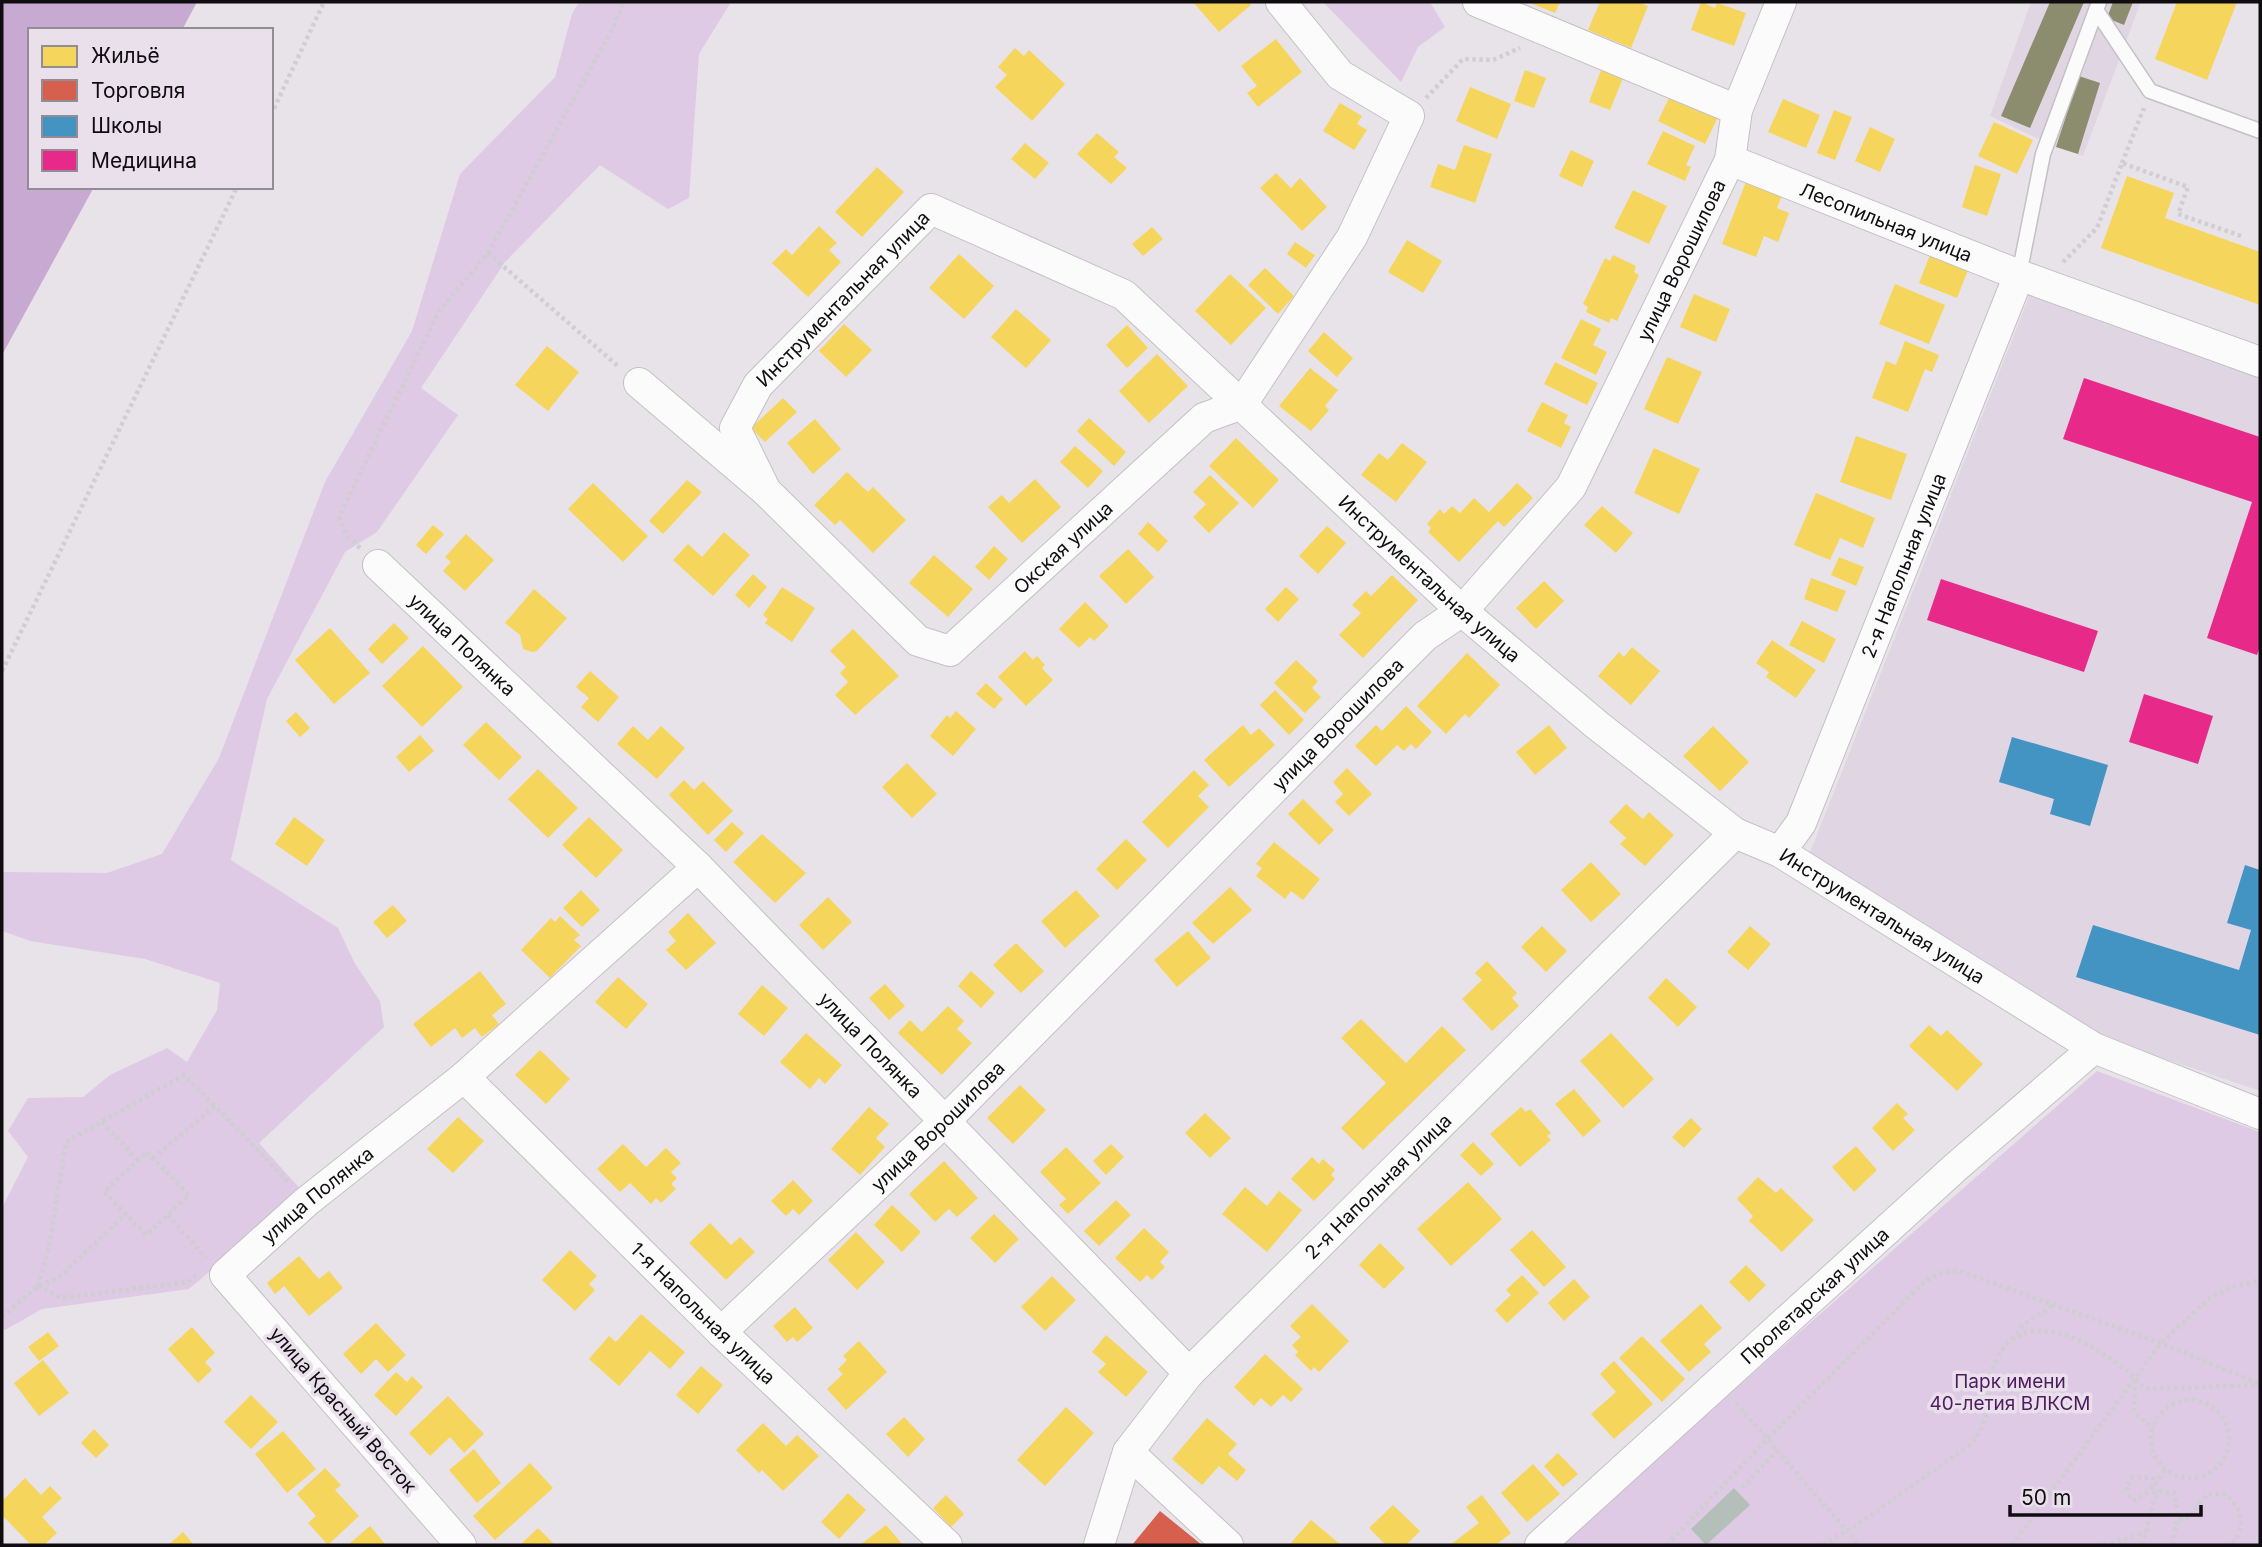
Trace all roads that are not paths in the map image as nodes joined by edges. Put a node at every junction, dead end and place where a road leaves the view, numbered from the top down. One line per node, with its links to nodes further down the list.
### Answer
1 (1280, 2): 11 (street)
2 (1478, 2): 5 (street)
3 (1780, 2): 5 (street, улица Ворошилова)
4 (2098, 6): 6 (lane); 8 (lane)
5 (1737, 110): 7 (street, улица Ворошилова)
6 (2260, 131)
7 (1730, 160): 8 (street, Лесопильная улица); 14 (street, улица Ворошилова)
8 (2031, 279): 9 (street, Лесопильная улица); 16 (street, 2-я Напольная улица)
9 (2260, 362)
10 (639, 383): 12 (street, Окская улица)
11 (1242, 404): 12 (street, Окская улица); 12 (street, Инструментальная улица); 14 (street, Инструментальная улица)
12 (766, 491)
13 (378, 565): 17 (street, улица Полянка)
14 (1462, 611): 15 (street, Инструментальная улица); 21 (street, улица Ворошилова)
15 (1735, 834): 16 (street, Инструментальная улица); 24 (street, 2-я Напольная улица)
16 (1780, 852): 18 (street, Инструментальная улица)
17 (698, 867): 19 (street, улица Полянка); 21 (street, улица Полянка)
18 (2094, 1048): 20 (street, Инструментальная улица); 30 (street, Пролетарская улица)
19 (464, 1077): 22 (street, улица Полянка); 23 (street, 1-я Напольная улица)
20 (2260, 1114)
21 (945, 1121): 23 (street, улица Ворошилова); 24 (street, улица Полянка)
22 (213, 1269): 26 (street, улица Красный Восток)
23 (721, 1332): 27 (street, 1-я Напольная улица)
24 (1189, 1373): 25 (street, 2-я Напольная улица)
25 (1128, 1452): 28 (street); 29 (street)
26 (461, 1545)
27 (947, 1545)
28 (1099, 1545)
29 (1228, 1545)
30 (1540, 1545)

